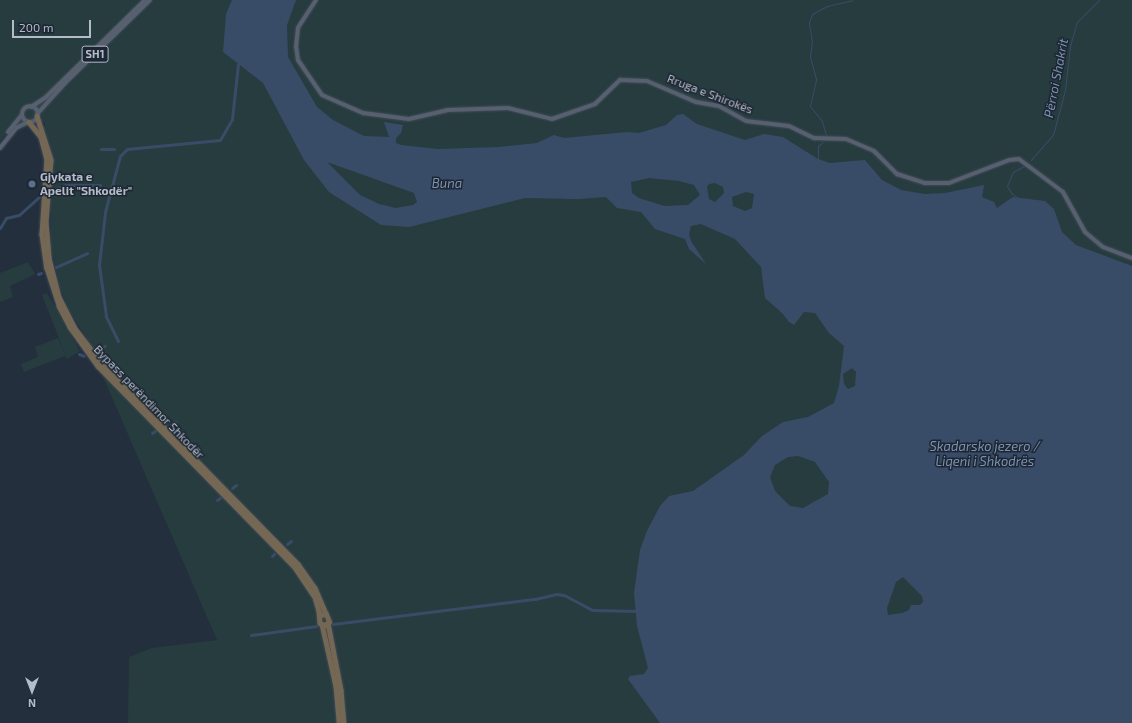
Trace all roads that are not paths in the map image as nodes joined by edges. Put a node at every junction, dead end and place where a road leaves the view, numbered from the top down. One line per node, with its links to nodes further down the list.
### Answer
1 (145, 0): 4 (main road, SH1)
2 (150, 0): 6 (main road, SH1)
3 (316, 0): 10 (main road, Rruga e Shirokës)
4 (31, 107): 5 (main road, SH1); 6 (main road)
5 (22, 115): 7 (main road); 8 (main road, SH1)
6 (37, 115): 7 (main road, SH1); 11 (highway, Bypass perëndimor Shkodër)
7 (29, 122): 9 (main road, SH1); 12 (highway, Bypass perëndimor Shkodër)
8 (0, 144)
9 (0, 148)
10 (1132, 258)
11 (326, 614): 12 (highway); 13 (highway, Bypass perëndimor Shkodër)
12 (320, 616): 14 (highway, Bypass perëndimor Shkodër)
13 (328, 623): 14 (highway); 16 (highway, Bypass perëndimor Shkodër)
14 (322, 624): 15 (highway, Bypass perëndimor Shkodër)
15 (340, 723)
16 (344, 723)

